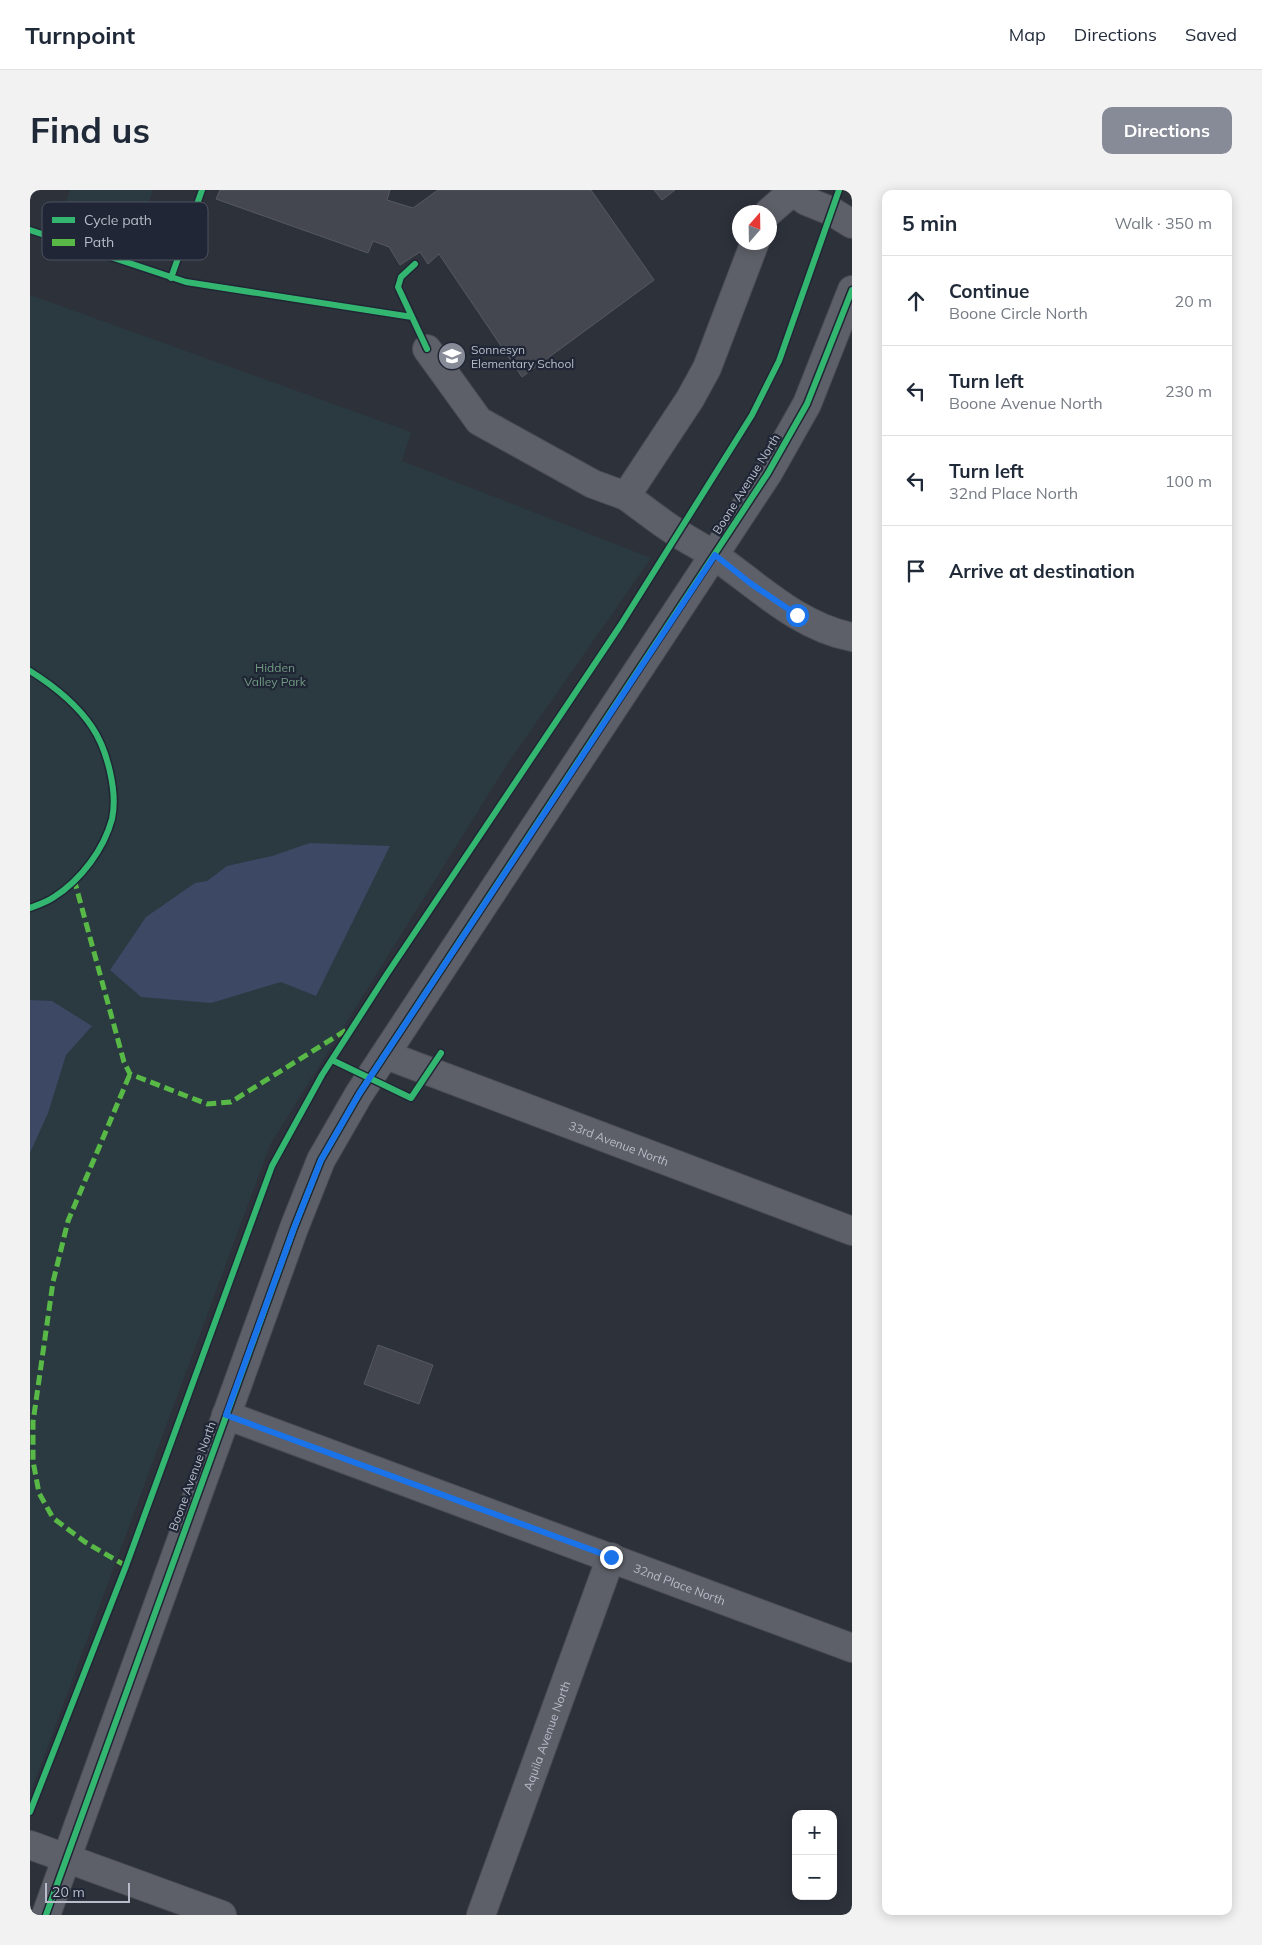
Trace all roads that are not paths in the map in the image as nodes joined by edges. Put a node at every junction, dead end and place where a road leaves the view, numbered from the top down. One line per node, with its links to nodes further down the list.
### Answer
1 (791, 191): 2 (street); 3 (street)
2 (776, 205)
3 (852, 224)
4 (752, 250): 7 (street)
5 (852, 290): 8 (street, Boone Avenue North)
6 (427, 349): 7 (street)
7 (626, 496): 8 (street)
8 (715, 555): 9 (street); 10 (street, Boone Avenue North)
9 (852, 637)
10 (386, 1055): 11 (street, 33rd Avenue North); 12 (street, Boone Avenue North)
11 (852, 1231)
12 (226, 1415): 13 (street, 32nd Place North); 16 (street, Boone Avenue North)
13 (611, 1557): 14 (street, 32nd Place North); 19 (street, Aquila Avenue North)
14 (852, 1648)
15 (30, 1845): 16 (street)
16 (66, 1857): 17 (street, Boone Avenue North); 18 (street)
17 (46, 1915)
18 (222, 1915)
19 (481, 1915)

